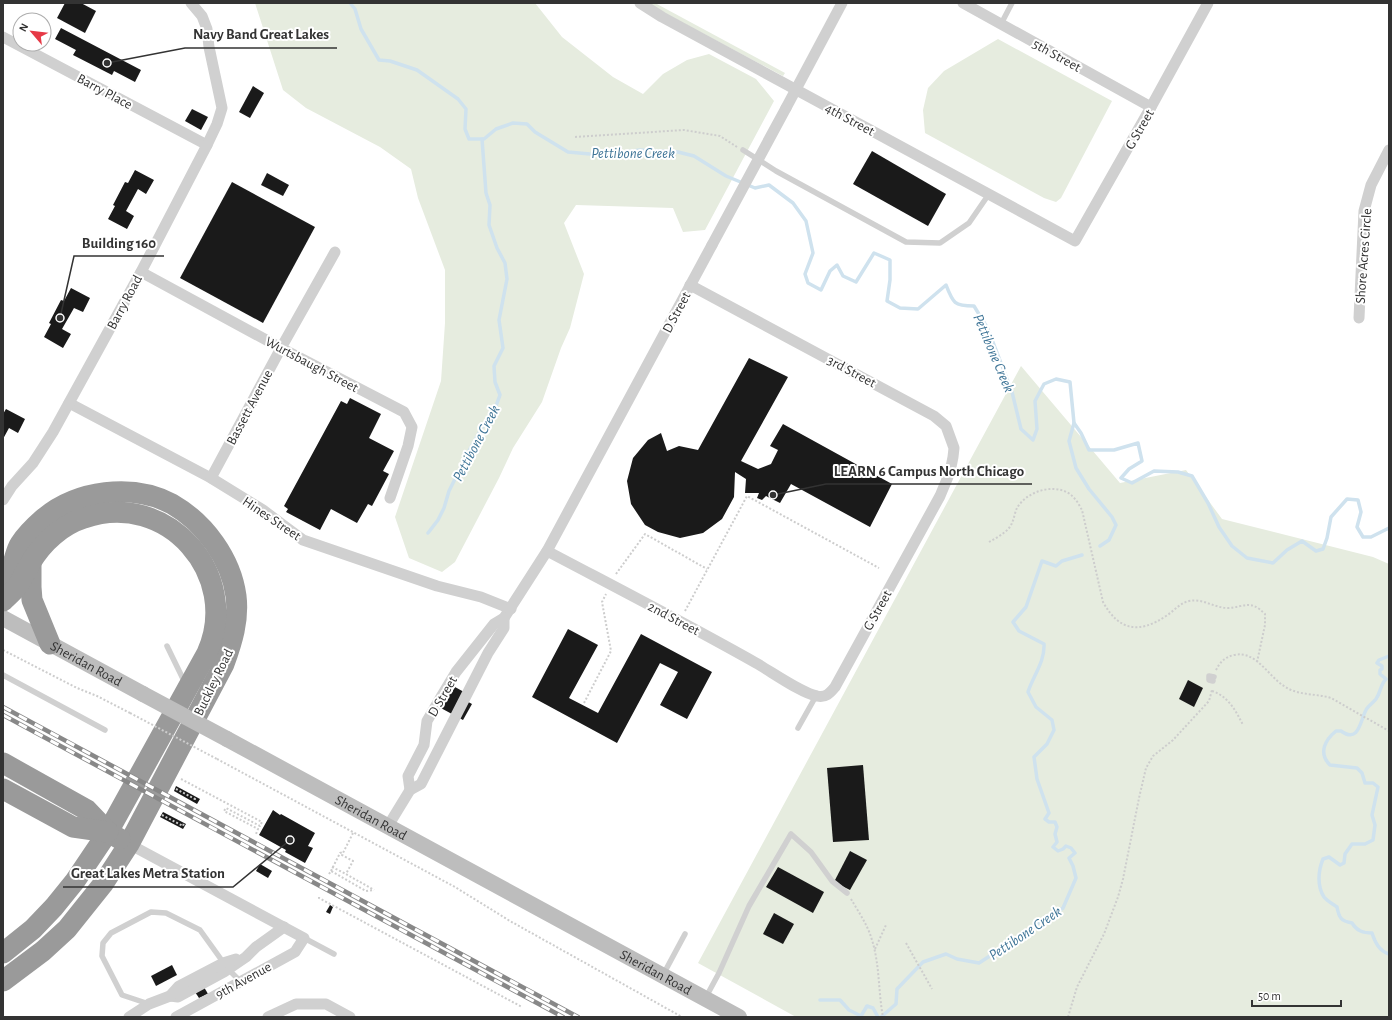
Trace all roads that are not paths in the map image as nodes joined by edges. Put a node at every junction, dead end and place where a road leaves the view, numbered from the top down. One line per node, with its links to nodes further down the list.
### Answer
1 (191, 3): 11 (street, Barry Road)
2 (640, 3): 9 (street, 4th Street)
3 (842, 3): 9 (street, D Street)
4 (963, 3): 7 (street, 5th Street)
5 (1012, 3): 7 (lane)
6 (1208, 3): 10 (street, G Street)
7 (1001, 24): 10 (street, 5th Street)
8 (3, 37): 11 (street, Barry Place)
9 (796, 90): 14 (street, 4th Street); 18 (street, D Street, bridge)
10 (1152, 106): 15 (street, G Street)
11 (207, 146): 17 (street, Barry Road)
12 (743, 150): 14 (lane)
13 (1389, 150): 19 (street, Shore Acres Circle)
14 (988, 194): 15 (street, 4th Street)
15 (1061, 233)
16 (335, 252): 20 (street, Bassett Avenue)
17 (141, 272): 20 (street, Wurtsbaugh Street); 21 (street, Barry Road)
18 (690, 285): 23 (street, 3rd Street); 26 (street, D Street)
19 (1359, 318)
20 (281, 348): 22 (street, Bassett Avenue); 24 (street, Wurtsbaugh Street)
21 (70, 403): 22 (street, Hines Street); 25 (street, Barry Road)
22 (211, 478): 31 (street, Hines Street)
23 (940, 496): 38 (street, G Street)
24 (390, 498)
25 (3, 500)
26 (548, 551): 31 (street, D Street); 38 (street, 2nd Street)
27 (26, 553): 28 (highway); 29 (highway, Buckley Road); 30 (highway, Buckley Road); 34 (highway); 37 (highway, Buckley Road); 46 (highway, Buckley Road)
28 (3, 561)
29 (3, 582)
30 (3, 601)
31 (511, 609): 33 (street, D Street)
32 (3, 618): 34 (main road, Sheridan Road)
33 (504, 618): 43 (street, D Street); 43 (street, D Street)
34 (50, 644): 44 (main road, Sheridan Road, bridge)
35 (167, 646): 37 (lane)
36 (3, 674): 40 (lane)
37 (188, 688): 45 (highway, Buckley Road)
38 (816, 696): 39 (lane)
39 (798, 728)
40 (105, 730)
41 (3, 763): 45 (highway)
42 (3, 790): 45 (highway)
43 (410, 790): 44 (street, D Street)
44 (388, 826): 54 (main road, Sheridan Road)
45 (108, 832): 46 (highway); 51 (highway, Buckley Road)
46 (129, 844): 48 (street); 55 (highway, Buckley Road)
47 (847, 893): 57 (lane)
48 (284, 927): 50 (street); 53 (street, 9th Avenue)
49 (685, 934): 54 (lane)
50 (304, 938): 52 (lane); 56 (street, 9th Avenue)
51 (3, 953)
52 (334, 954)
53 (225, 966): 56 (lane); 58 (street, 9th Avenue); 58 (lane)
54 (662, 976): 57 (main road, Sheridan Road)
55 (3, 981)
56 (240, 981): 60 (street, 9th Avenue)
57 (705, 999): 63 (main road, Sheridan Road)
58 (149, 1004): 59 (street, 9th Avenue)
59 (129, 1017)
60 (176, 1017)
61 (268, 1017): 62 (street)
62 (350, 1017)
63 (739, 1017)

